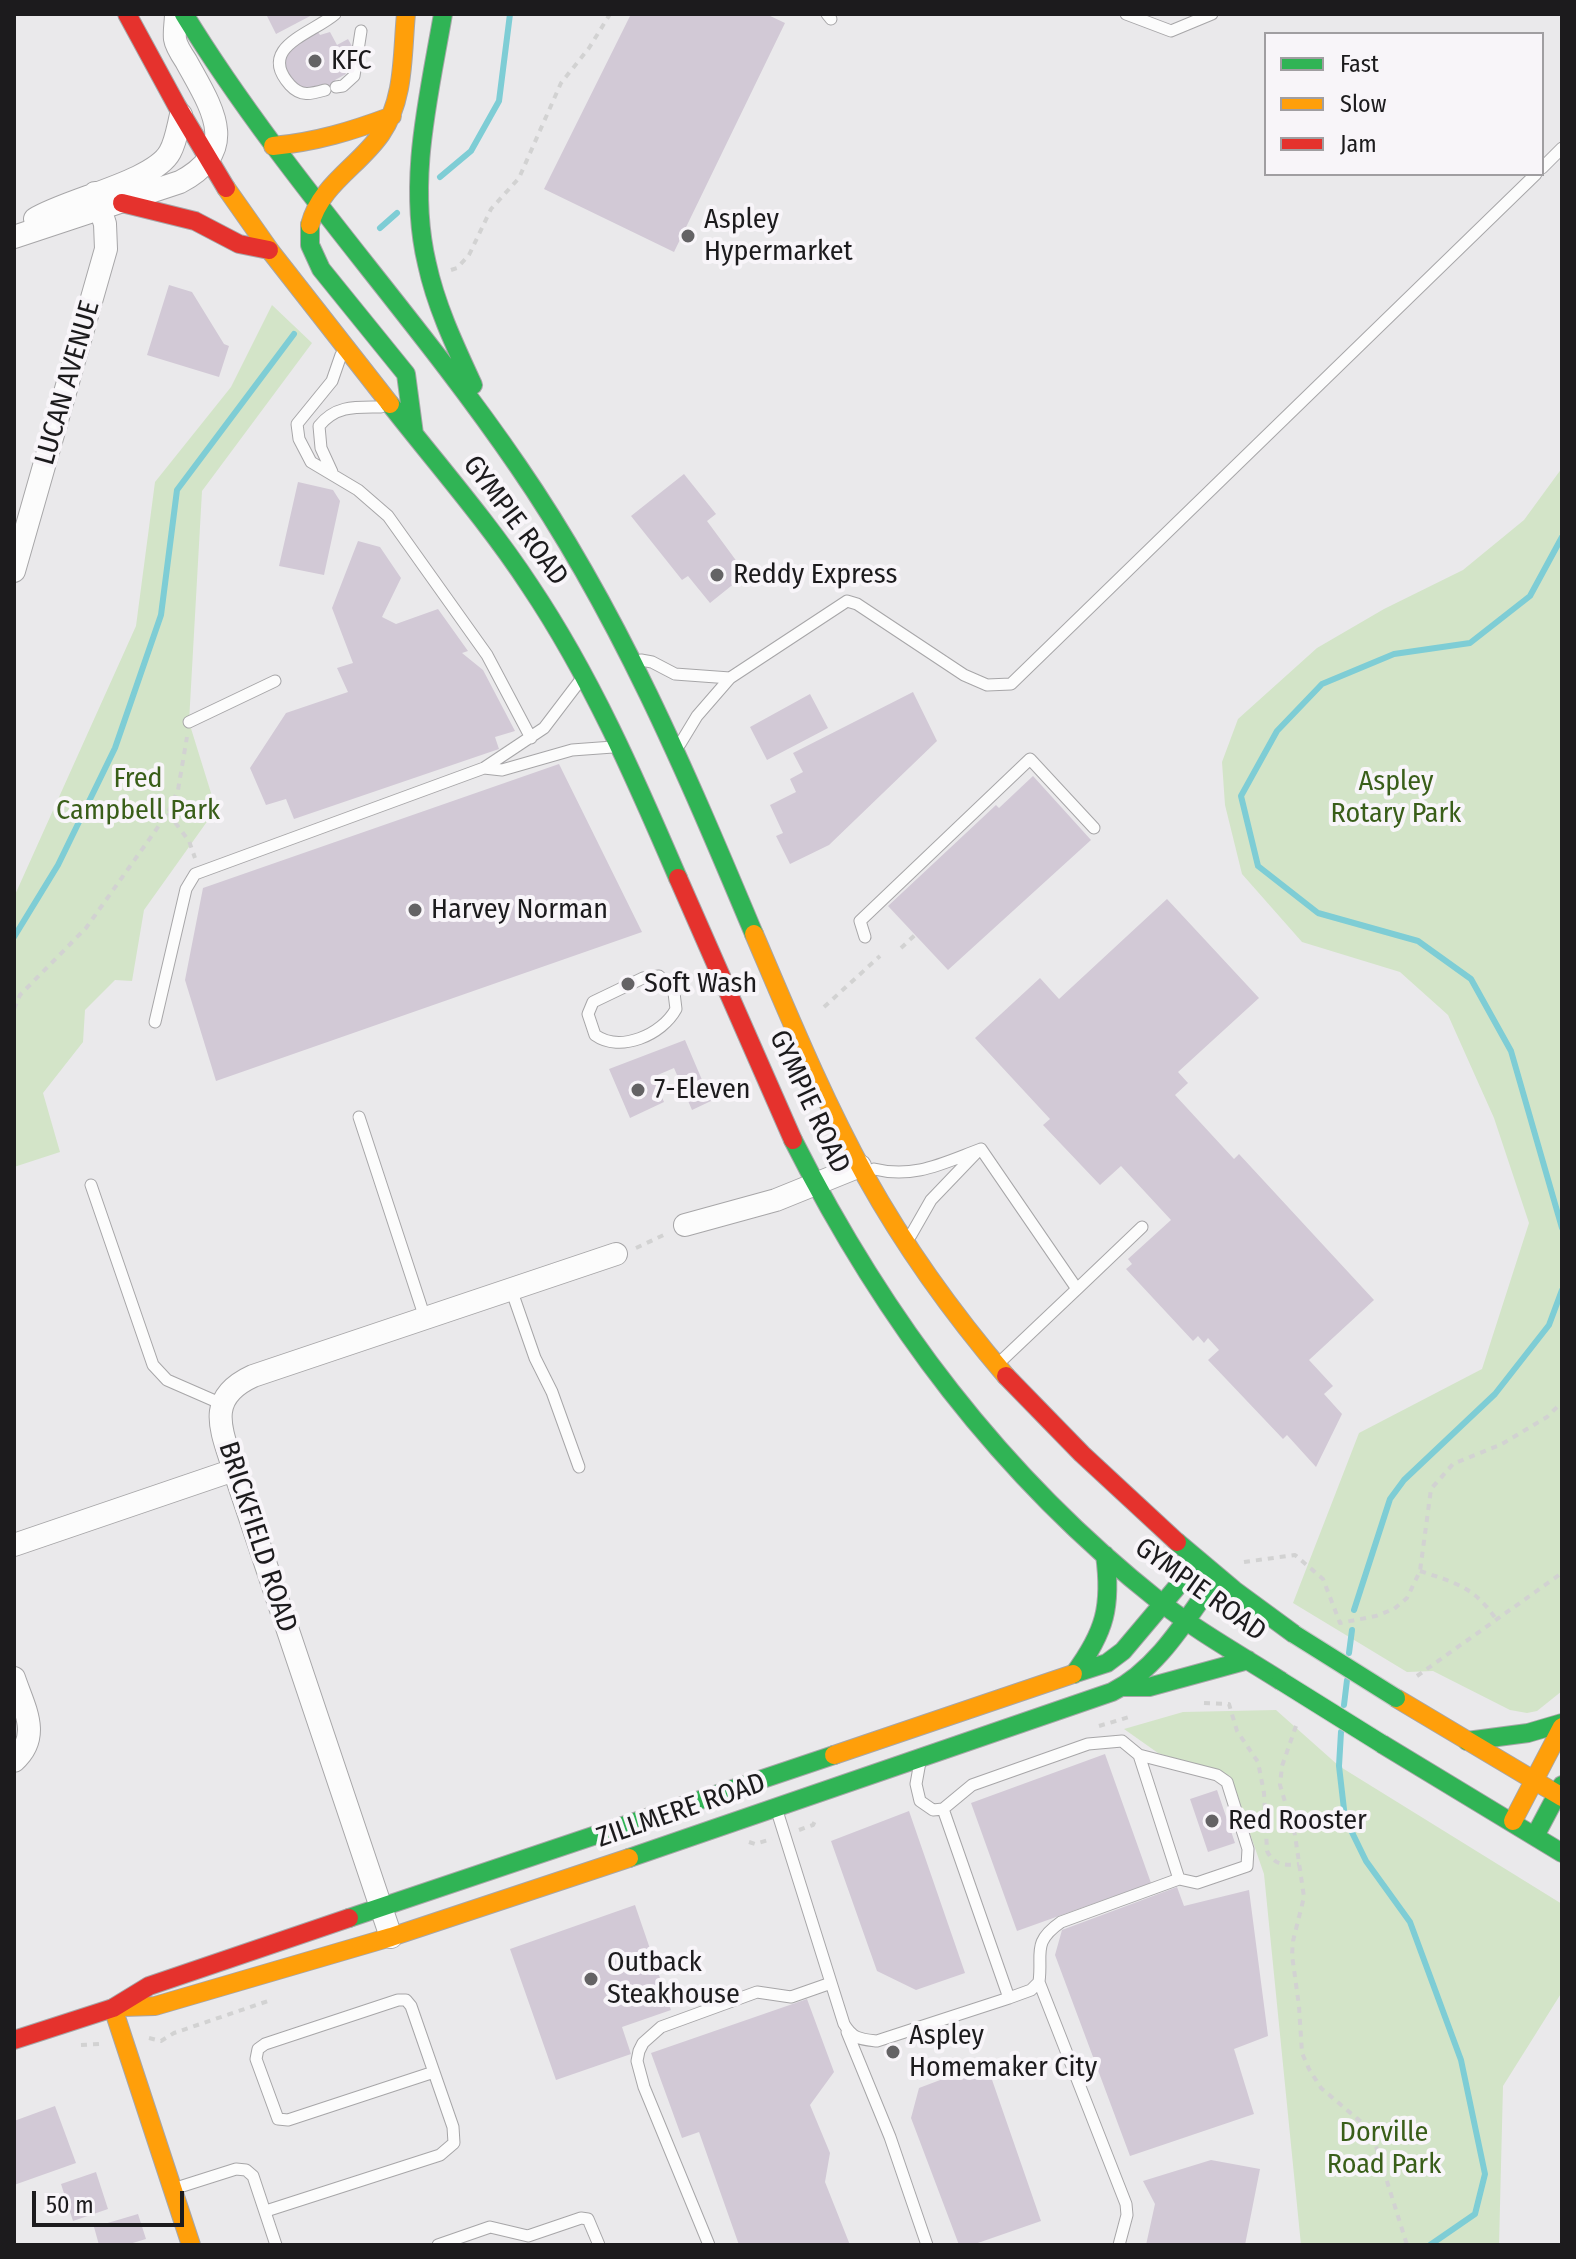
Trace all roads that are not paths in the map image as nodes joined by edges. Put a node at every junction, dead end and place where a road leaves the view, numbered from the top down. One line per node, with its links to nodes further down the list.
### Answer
1 (127, 14): 10 (main road, GYMPIE ROAD)
2 (176, 14): 14 (street)
3 (184, 14): 12 (main road, GYMPIE ROAD)
4 (335, 14): 9 (lane)
5 (406, 14): 11 (main road)
6 (443, 14): 23 (main road)
7 (1126, 14): 8 (lane)
8 (1212, 14)
9 (361, 31)
10 (181, 115): 14 (main road, GYMPIE ROAD); 17 (street)
11 (392, 116): 12 (main road); 18 (main road)
12 (273, 146): 18 (main road, GYMPIE ROAD)
13 (1562, 148): 15 (lane)
14 (207, 161): 17 (street); 20 (main road, GYMPIE ROAD)
15 (1544, 166)
16 (1534, 176): 29 (lane)
17 (106, 202): 19 (street); 20 (main road); 26 (street, LUCAN AVENUE)
18 (317, 202): 23 (main road, GYMPIE ROAD); 24 (main road)
19 (14, 235)
20 (269, 250): 21 (main road, GYMPIE ROAD)
21 (344, 346): 22 (main road, GYMPIE ROAD); 25 (lane)
22 (394, 407): 24 (main road, GYMPIE ROAD); 25 (lane)
23 (485, 418): 27 (main road, GYMPIE ROAD)
24 (414, 434): 28 (main road, GYMPIE ROAD)
25 (332, 472): 32 (lane)
26 (16, 560)
27 (632, 659): 29 (lane); 34 (main road, GYMPIE ROAD)
28 (584, 675): 32 (lane); 33 (main road, GYMPIE ROAD)
29 (730, 678): 34 (lane)
30 (275, 681): 31 (lane)
31 (189, 722)
32 (531, 738): 35 (lane)
33 (622, 747): 35 (lane); 43 (main road, GYMPIE ROAD)
34 (675, 752): 42 (main road, GYMPIE ROAD)
35 (484, 768): 38 (lane)
36 (1094, 828): 37 (lane)
37 (865, 937)
38 (155, 1022)
39 (653, 1034): 39 (lane)
40 (359, 1117): 51 (lane)
41 (981, 1149): 42 (lane); 47 (lane); 50 (lane)
42 (860, 1166): 43 (street); 47 (main road, GYMPIE ROAD)
43 (815, 1182): 45 (street); 57 (main road, GYMPIE ROAD)
44 (91, 1185): 53 (lane)
45 (685, 1225)
46 (1142, 1227): 50 (lane)
47 (908, 1242): 52 (main road, GYMPIE ROAD)
48 (616, 1254): 49 (street, BRICKFIELD ROAD)
49 (511, 1289): 51 (street, BRICKFIELD ROAD); 54 (lane)
50 (1077, 1289): 52 (lane)
51 (425, 1318): 53 (street, BRICKFIELD ROAD)
52 (997, 1365): 58 (main road, GYMPIE ROAD)
53 (222, 1404): 55 (street, BRICKFIELD ROAD)
54 (579, 1467)
55 (234, 1470): 56 (street); 79 (street, BRICKFIELD ROAD)
56 (14, 1545)
57 (1105, 1555): 60 (main road, GYMPIE ROAD); 63 (main road)
58 (1198, 1562): 59 (main road, GYMPIE ROAD); 60 (main road, ZILLMERE ROAD)
59 (1216, 1578): 61 (main road, ZILLMERE ROAD); 67 (main road, GYMPIE ROAD, bridge)
60 (1162, 1603): 61 (main road, GYMPIE ROAD); 63 (main road, ZILLMERE ROAD)
61 (1185, 1619): 62 (main road, GYMPIE ROAD); 65 (main road, ZILLMERE ROAD)
62 (1248, 1660): 65 (main road); 75 (main road, GYMPIE ROAD, bridge)
63 (1074, 1674): 68 (main road, ZILLMERE ROAD)
64 (14, 1678): 70 (street)
65 (1121, 1687): 68 (main road, ZILLMERE ROAD)
66 (1562, 1725): 67 (main road); 71 (main road)
67 (1467, 1741): 71 (main road, GYMPIE ROAD)
68 (928, 1744): 73 (main road, ZILLMERE ROAD); 73 (main road, ZILLMERE ROAD); 74 (lane)
69 (1139, 1755): 74 (lane); 78 (lane); 78 (lane)
70 (14, 1761)
71 (1534, 1782): 72 (main road, GYMPIE ROAD); 75 (main road)
72 (1560, 1792): 76 (main road)
73 (770, 1793): 79 (main road, ZILLMERE ROAD); 80 (main road, ZILLMERE ROAD); 82 (lane)
74 (943, 1809): 83 (lane)
75 (1513, 1821): 76 (main road, GYMPIE ROAD)
76 (1535, 1836): 77 (main road, GYMPIE ROAD)
77 (1562, 1853)
78 (1179, 1879): 81 (lane)
79 (382, 1908): 80 (street, BRICKFIELD ROAD); 84 (main road, ZILLMERE ROAD)
80 (391, 1937): 84 (main road, ZILLMERE ROAD)
81 (1039, 1982): 83 (lane); 96 (lane)
82 (831, 1983): 85 (lane); 94 (lane)
83 (1009, 1998): 85 (lane)
84 (113, 2008): 86 (main road, ZILLMERE ROAD); 88 (main road)
85 (844, 2024): 95 (lane)
86 (14, 2040)
87 (434, 2072): 87 (lane); 89 (lane)
88 (173, 2189): 89 (lane); 90 (main road)
89 (266, 2211): 91 (lane)
90 (191, 2245)
91 (276, 2245)
92 (438, 2245): 93 (lane)
93 (599, 2245)
94 (709, 2245)
95 (927, 2245)
96 (1119, 2245)

